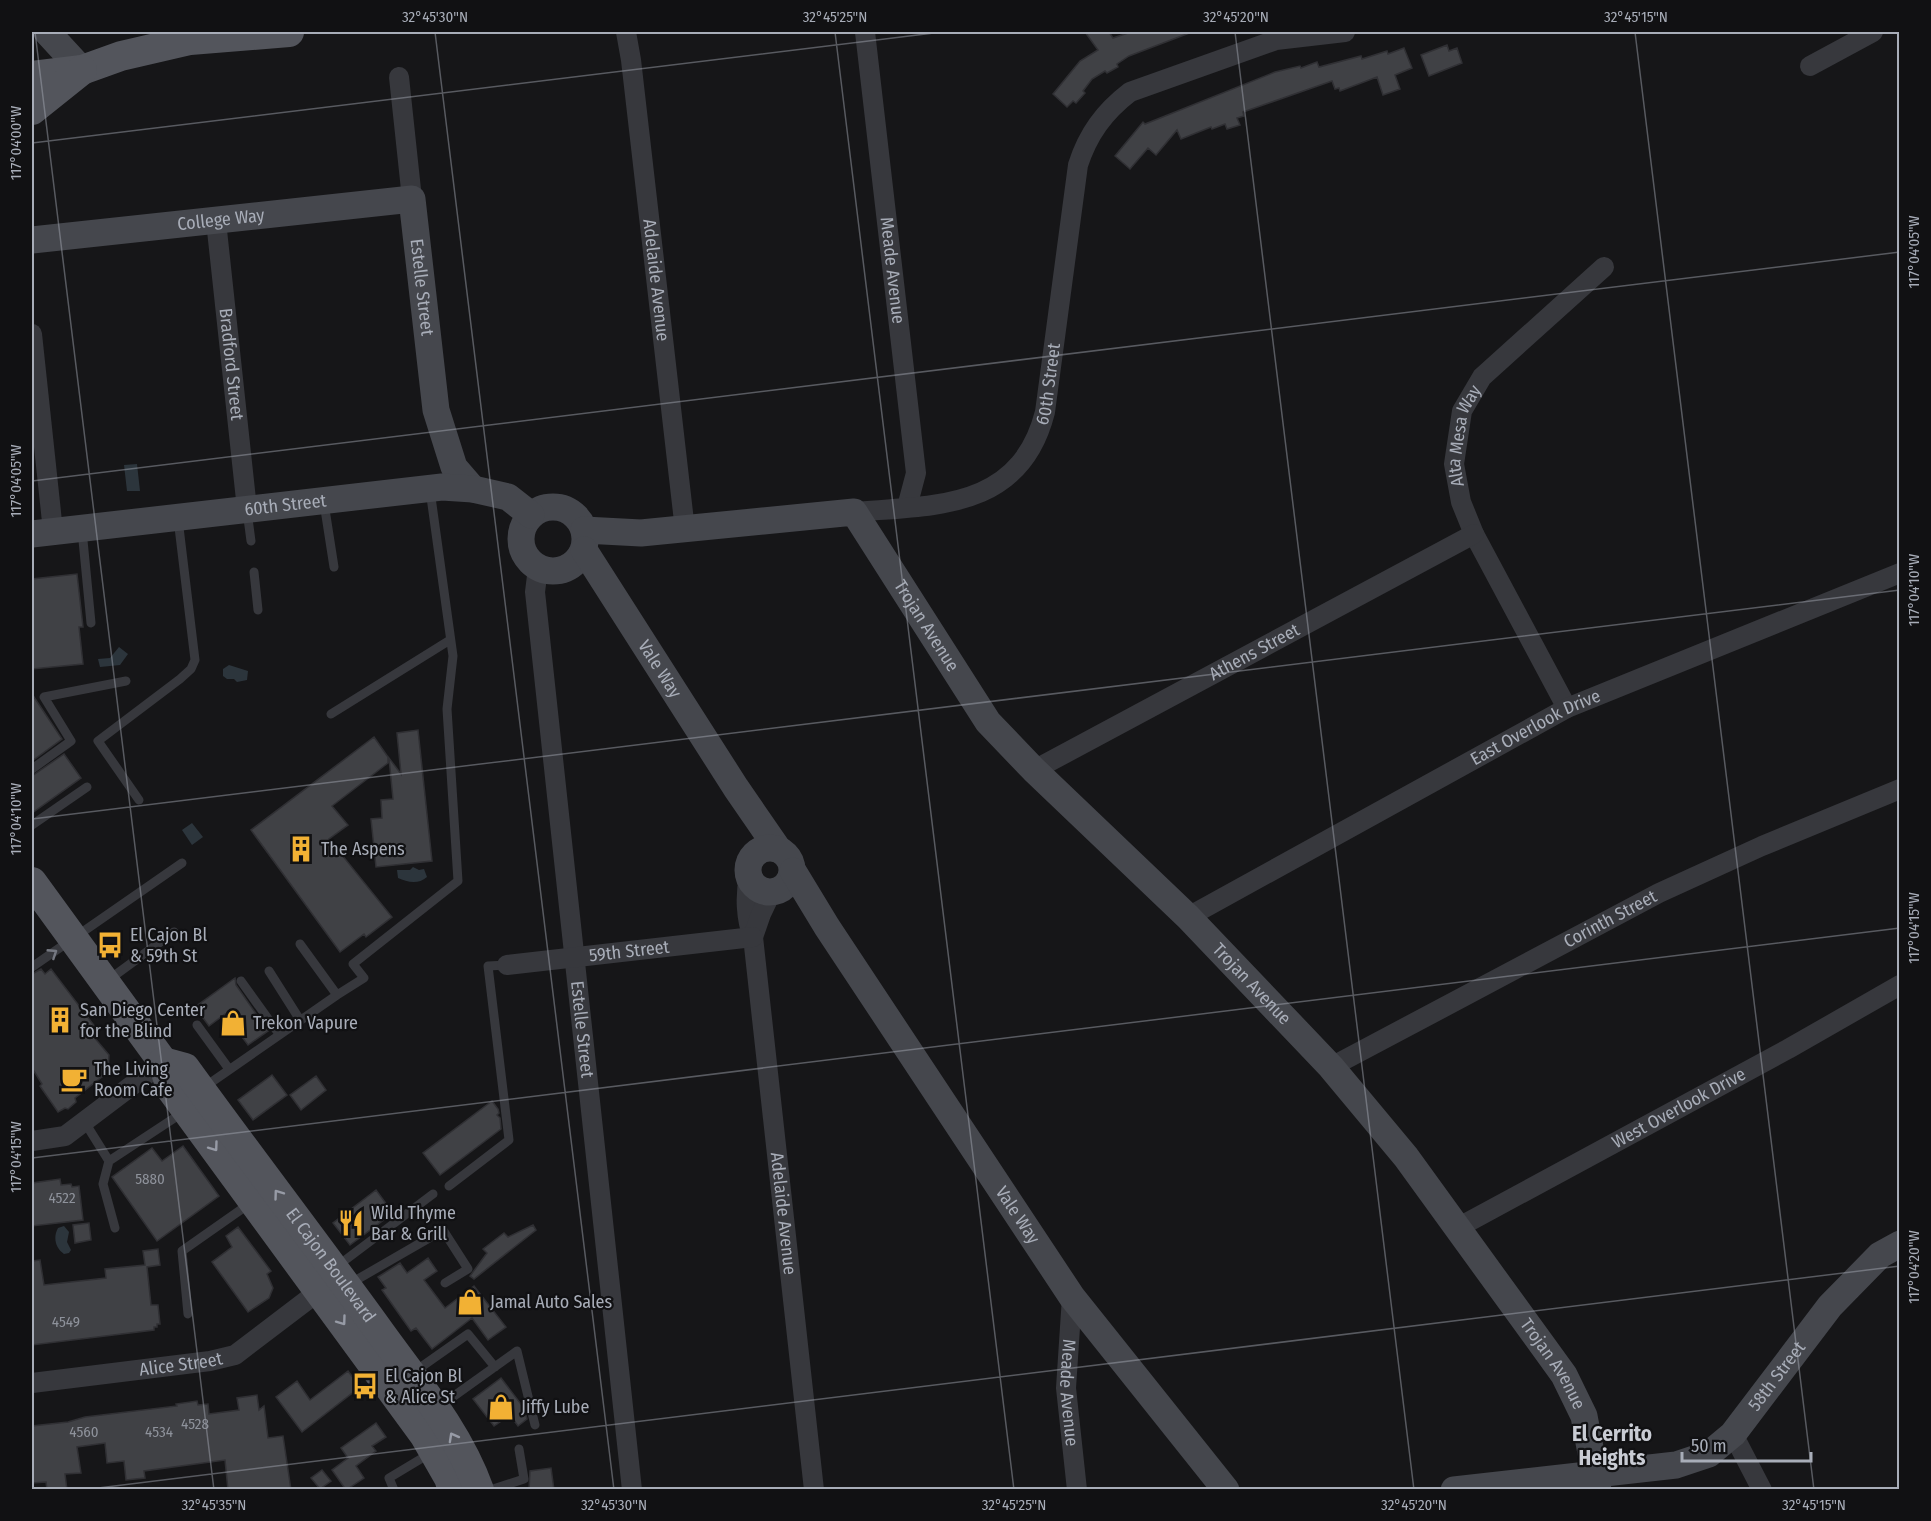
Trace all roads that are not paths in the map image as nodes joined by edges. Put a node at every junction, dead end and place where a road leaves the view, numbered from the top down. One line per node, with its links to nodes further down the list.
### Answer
1 (47, 32): 10 (street)
2 (289, 32): 7 (main road)
3 (626, 32): 28 (street, Adelaide Avenue)
4 (865, 32): 22 (street, Meade Avenue)
5 (1345, 32): 22 (street, 60th Street)
6 (1873, 32): 9 (street)
7 (229, 34): 8 (main road)
8 (172, 38): 10 (main road)
9 (1810, 66)
10 (82, 70): 11 (main road); 13 (main road)
11 (32, 76)
12 (399, 77): 14 (street, Estelle Street)
13 (32, 110)
14 (412, 199): 15 (street, College Way); 20 (street, Estelle Street)
15 (216, 220): 16 (street, College Way); 23 (street, Bradford Street)
16 (32, 240)
17 (1604, 267): 30 (street, Alta Mesa Way)
18 (32, 334): 29 (street)
19 (429, 488): 20 (street, 60th Street); 21 (street, 60th Street); 39 (lane)
20 (473, 489): 25 (street, 60th Street)
21 (324, 500): 23 (street, 60th Street); 33 (lane)
22 (907, 507): 24 (street, 60th Street)
23 (247, 509): 26 (street, 60th Street); 32 (lane)
24 (854, 512): 28 (street, 60th Street); 44 (street, Trojan Avenue)
25 (531, 515): 31 (street); 34 (street)
26 (178, 517): 27 (street, 60th Street); 48 (lane)
27 (82, 528): 29 (street, 60th Street); 38 (lane)
28 (685, 530): 31 (street, 60th Street)
29 (42, 532)
30 (1474, 534): 41 (street, Alta Mesa Way); 44 (street, Athens Street)
31 (584, 540): 34 (street); 46 (street, Vale Way)
32 (251, 541)
33 (334, 567)
34 (538, 568): 61 (street, Estelle Street)
35 (254, 572): 37 (lane)
36 (1899, 573): 41 (street, East Overlook Drive)
37 (258, 610)
38 (91, 623)
39 (450, 640): 42 (lane); 68 (lane)
40 (126, 681): 43 (lane)
41 (1567, 708): 55 (street, East Overlook Drive)
42 (331, 714)
43 (32, 769)
44 (1034, 770): 55 (street, Trojan Avenue)
45 (87, 787): 49 (lane)
46 (736, 788): 50 (street, Vale Way); 52 (street, Vale Way)
47 (1899, 789): 73 (street, Corinth Street)
48 (140, 800)
49 (32, 825)
50 (786, 860): 52 (street); 54 (street); 56 (street, Vale Way)
51 (182, 863): 59 (lane)
52 (748, 874): 54 (street, Vale Way); 58 (street, Adelaide Avenue)
53 (32, 882): 59 (main road, El Cajon Boulevard)
54 (771, 893): 56 (street, Vale Way); 58 (street, Adelaide Avenue)
55 (1188, 917): 73 (street, Trojan Avenue)
56 (827, 927): 87 (street, Vale Way)
57 (174, 932): 66 (lane)
58 (753, 937): 61 (street, 59th Street); 103 (street, Adelaide Avenue)
59 (74, 940): 63 (lane, one-way to 59); 66 (main road, El Cajon Boulevard)
60 (300, 944): 68 (lane)
61 (574, 957): 62 (street, 59th Street); 102 (street, Estelle Street)
62 (507, 965): 79 (lane)
63 (32, 968)
64 (269, 971): 69 (lane)
65 (241, 981): 71 (lane)
66 (105, 983): 72 (main road, El Cajon Boulevard)
67 (1899, 985): 82 (street, West Overlook Drive)
68 (337, 995): 69 (lane)
69 (300, 1020): 71 (lane)
70 (197, 1025): 74 (lane)
71 (279, 1034): 74 (lane)
72 (163, 1062): 75 (main road, El Cajon Boulevard); 76 (street)
73 (1331, 1066): 82 (street, Trojan Avenue)
74 (229, 1070): 75 (lane)
75 (194, 1100): 78 (lane); 81 (main road, El Cajon Boulevard, one-way to 81); 85 (main road, El Cajon Boulevard, one-way to 75)
76 (84, 1121): 77 (street); 78 (lane)
77 (32, 1141)
78 (109, 1161): 83 (lane)
79 (449, 1186)
80 (433, 1194): 85 (lane)
81 (253, 1200): 85 (main road, El Cajon Boulevard); 88 (lane)
82 (1459, 1227): 97 (street, Trojan Avenue)
83 (115, 1228)
84 (1899, 1244): 94 (street, 58th Street)
85 (335, 1280): 86 (lane); 90 (main road, El Cajon Boulevard); 91 (street, Alice Street); 96 (main road, El Cajon Boulevard, one-way to 96)
86 (445, 1283)
87 (1072, 1297): 104 (street, Meade Avenue); 105 (street, Vale Way)
88 (188, 1314)
89 (495, 1367): 90 (lane); 92 (lane); 93 (lane)
90 (411, 1375): 92 (main road, El Cajon Boulevard)
91 (32, 1383)
92 (436, 1409): 100 (main road, El Cajon Boulevard, one-way to 92)
93 (535, 1425)
94 (1733, 1434): 97 (street, 58th Street); 107 (street)
95 (519, 1449): 101 (lane)
96 (434, 1451): 98 (lane); 99 (main road, El Cajon Boulevard)
97 (1597, 1482): 106 (street, 58th Street)
98 (394, 1490)
99 (453, 1490)
100 (479, 1490)
101 (490, 1490)
102 (632, 1490)
103 (814, 1490)
104 (1077, 1490)
105 (1226, 1490)
106 (1454, 1490)
107 (1762, 1490)

